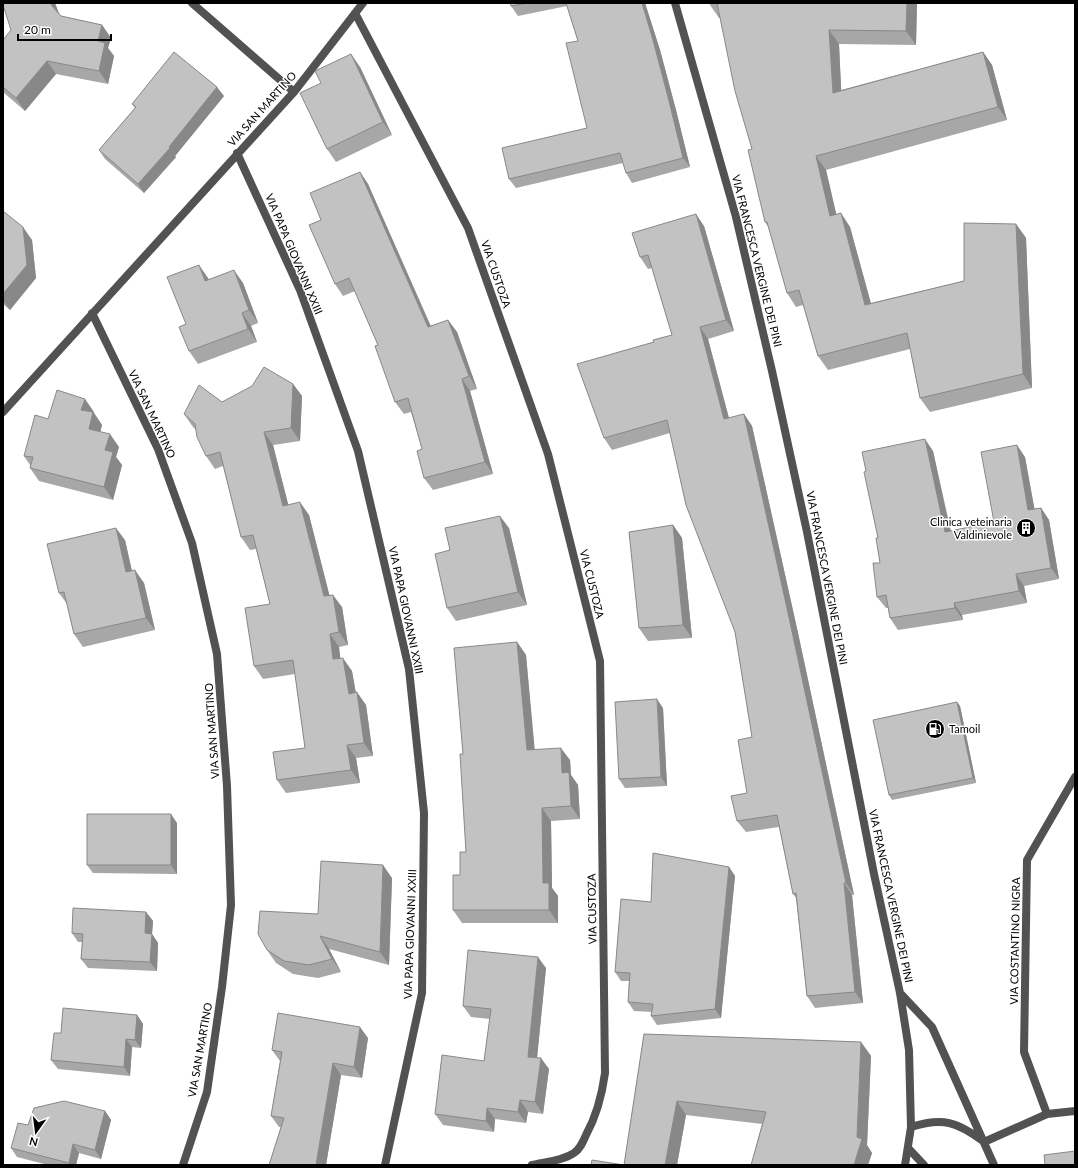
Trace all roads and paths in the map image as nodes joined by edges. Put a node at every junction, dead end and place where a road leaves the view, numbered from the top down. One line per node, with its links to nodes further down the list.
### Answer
1 (192, 3): 5 (street)
2 (363, 3): 4 (street, VIA SAN MARTINO)
3 (675, 3): 10 (street, VIA FRANCESCA VERGINE DEI PINI)
4 (355, 13): 5 (street, VIA SAN MARTINO); 18 (street, VIA CUSTOZA)
5 (294, 92): 6 (street, VIA SAN MARTINO)
6 (238, 153): 7 (street, VIA SAN MARTINO); 17 (street, VIA PAPA GIOVANNI XXIII)
7 (92, 313): 8 (street, VIA SAN MARTINO); 16 (street, VIA SAN MARTINO)
8 (3, 412)
9 (1075, 777): 12 (street, VIA COSTANTINO NIGRA)
10 (900, 993): 13 (street, VIA FRANCESCA VERGINE DEI PINI); 14 (street)
11 (1075, 1112): 12 (street)
12 (1047, 1114): 14 (street)
13 (911, 1127): 14 (street); 15 (street, VIA FRANCESCA VERGINE DEI PINI)
14 (984, 1142): 21 (street)
15 (908, 1148): 19 (street, VIA FRANCESCA VERGINE DEI PINI); 20 (street)
16 (183, 1165)
17 (385, 1165)
18 (532, 1165)
19 (905, 1165)
20 (924, 1165)
21 (994, 1165)

